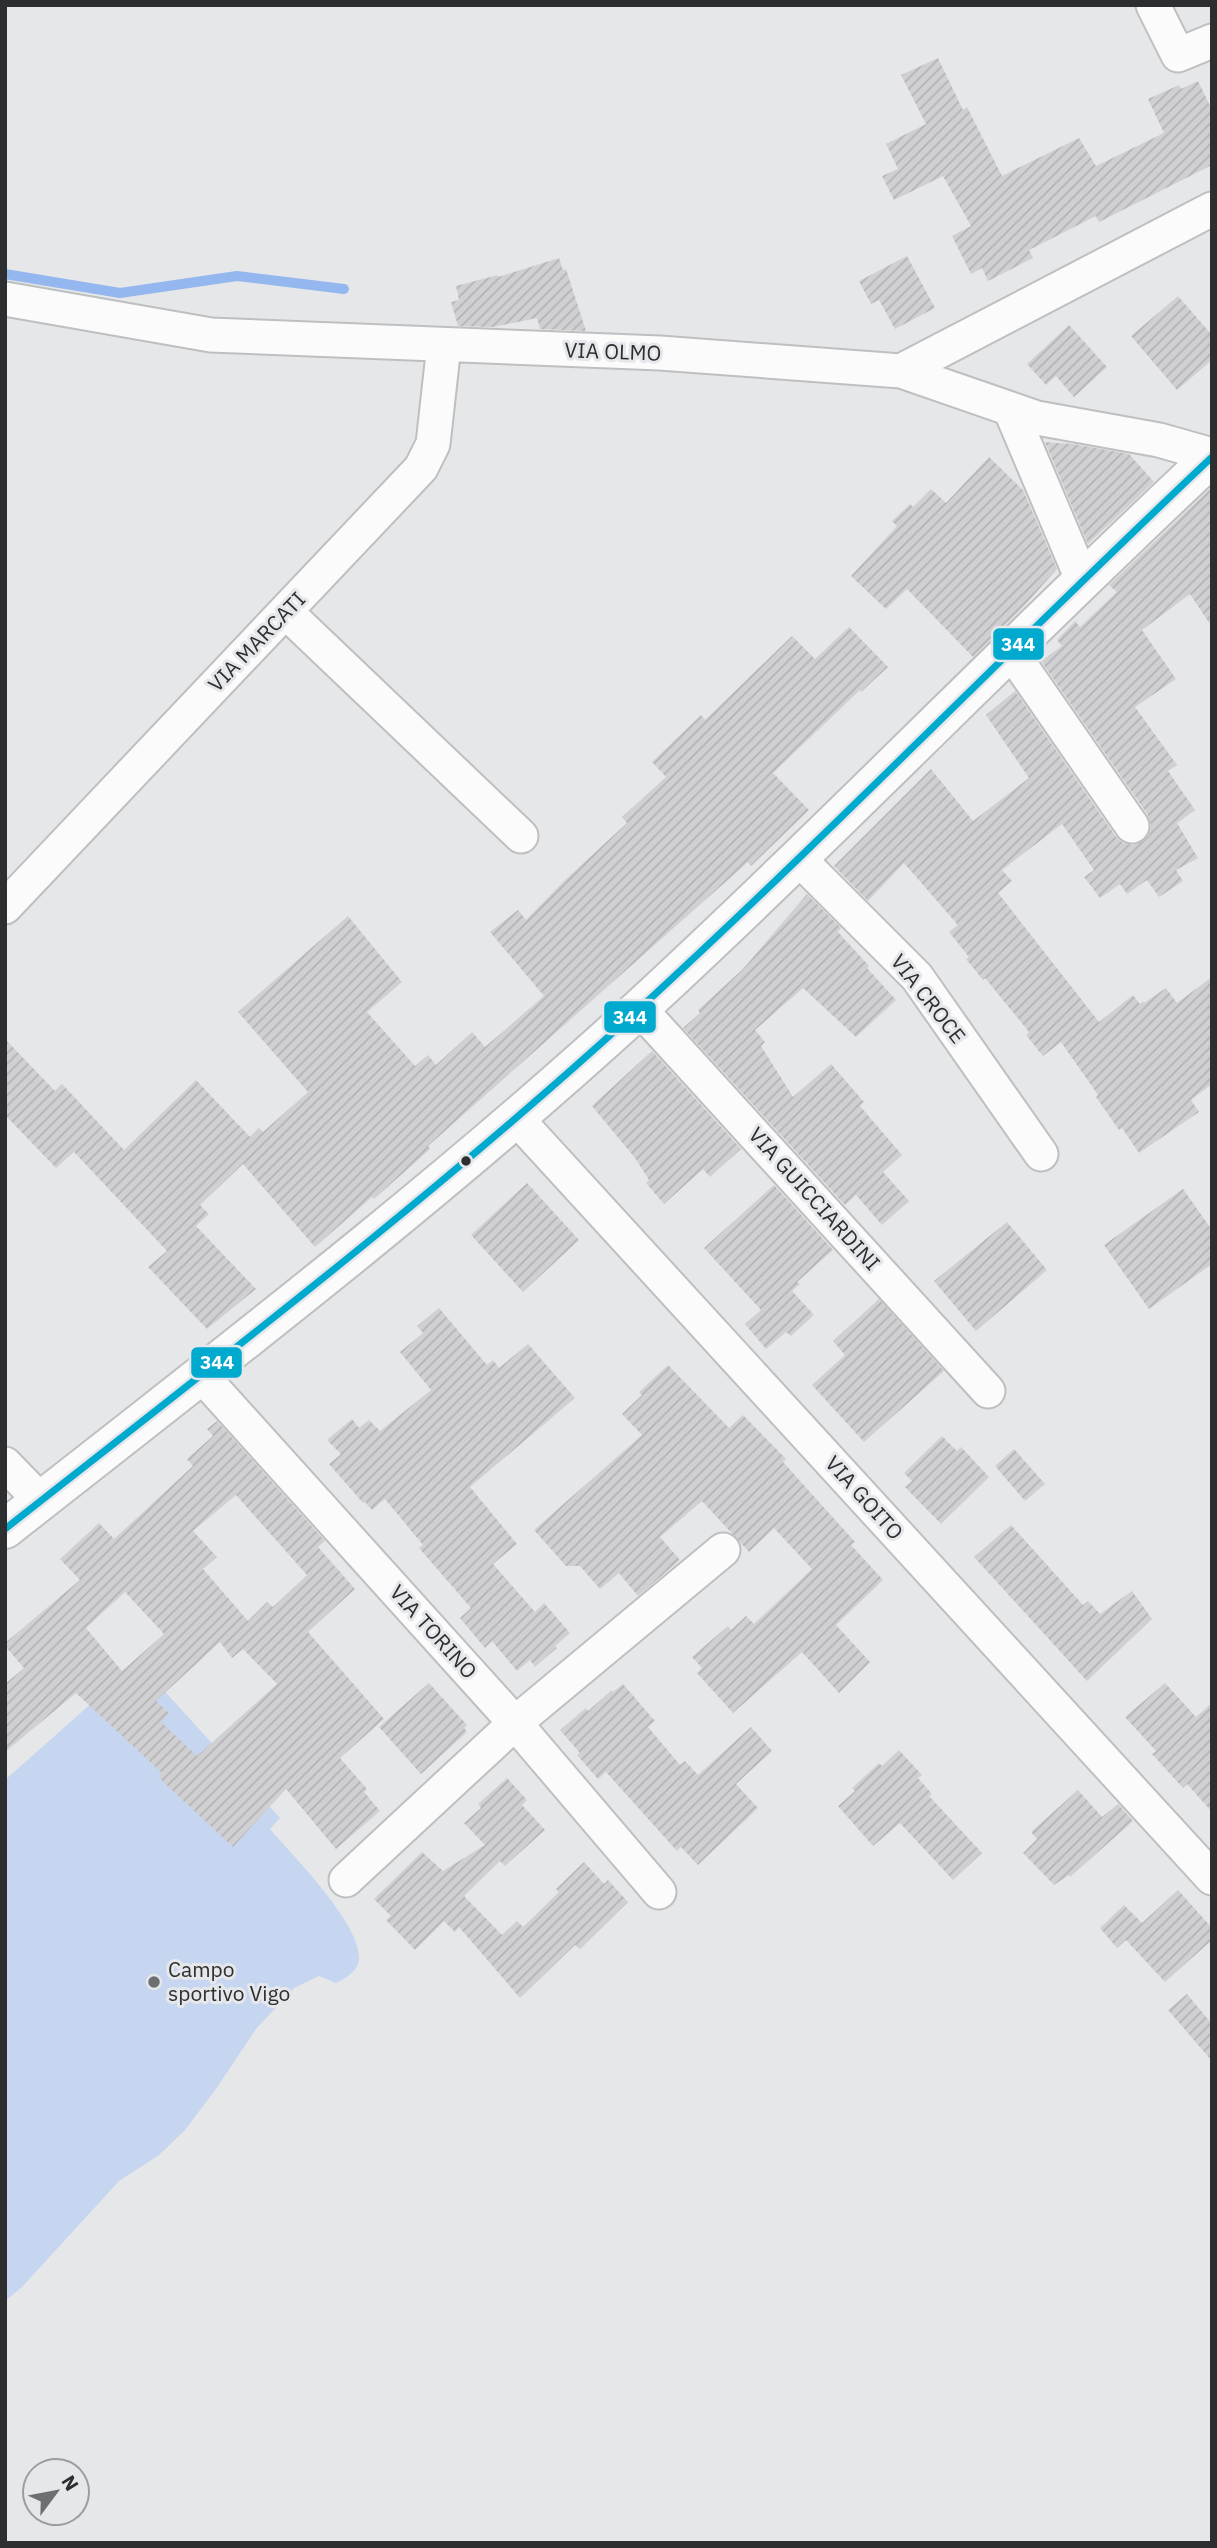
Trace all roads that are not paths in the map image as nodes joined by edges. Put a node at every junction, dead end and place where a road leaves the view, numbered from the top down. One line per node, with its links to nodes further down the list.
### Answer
1 (1153, 5): 2 (street)
2 (1212, 41)
3 (1212, 209): 6 (street)
4 (5, 299): 5 (street, VIA OLMO)
5 (444, 345): 6 (street, VIA OLMO); 10 (street, VIA MARCATI)
6 (901, 371): 7 (street, VIA OLMO)
7 (1010, 409): 8 (street, VIA OLMO); 9 (street)
8 (1212, 456): 9 (main road)
9 (1082, 579): 11 (main road)
10 (286, 612): 13 (street); 15 (street, VIA MARCATI)
11 (1010, 650): 12 (street); 14 (main road)
12 (1132, 826)
13 (521, 836)
14 (798, 858): 16 (main road); 18 (street, VIA CROCE)
15 (5, 907)
16 (639, 1008): 17 (main road); 20 (street, VIA GUICCIARDINI)
17 (516, 1118): 19 (main road); 26 (street, VIA GOITO)
18 (1041, 1154)
19 (202, 1376): 22 (main road); 25 (street, VIA TORINO)
20 (988, 1391)
21 (5, 1464): 22 (street)
22 (41, 1501): 23 (main road)
23 (5, 1529)
24 (723, 1549): 25 (street)
25 (515, 1723): 27 (street); 28 (street, VIA TORINO)
26 (1212, 1878)
27 (346, 1880)
28 (659, 1892)

